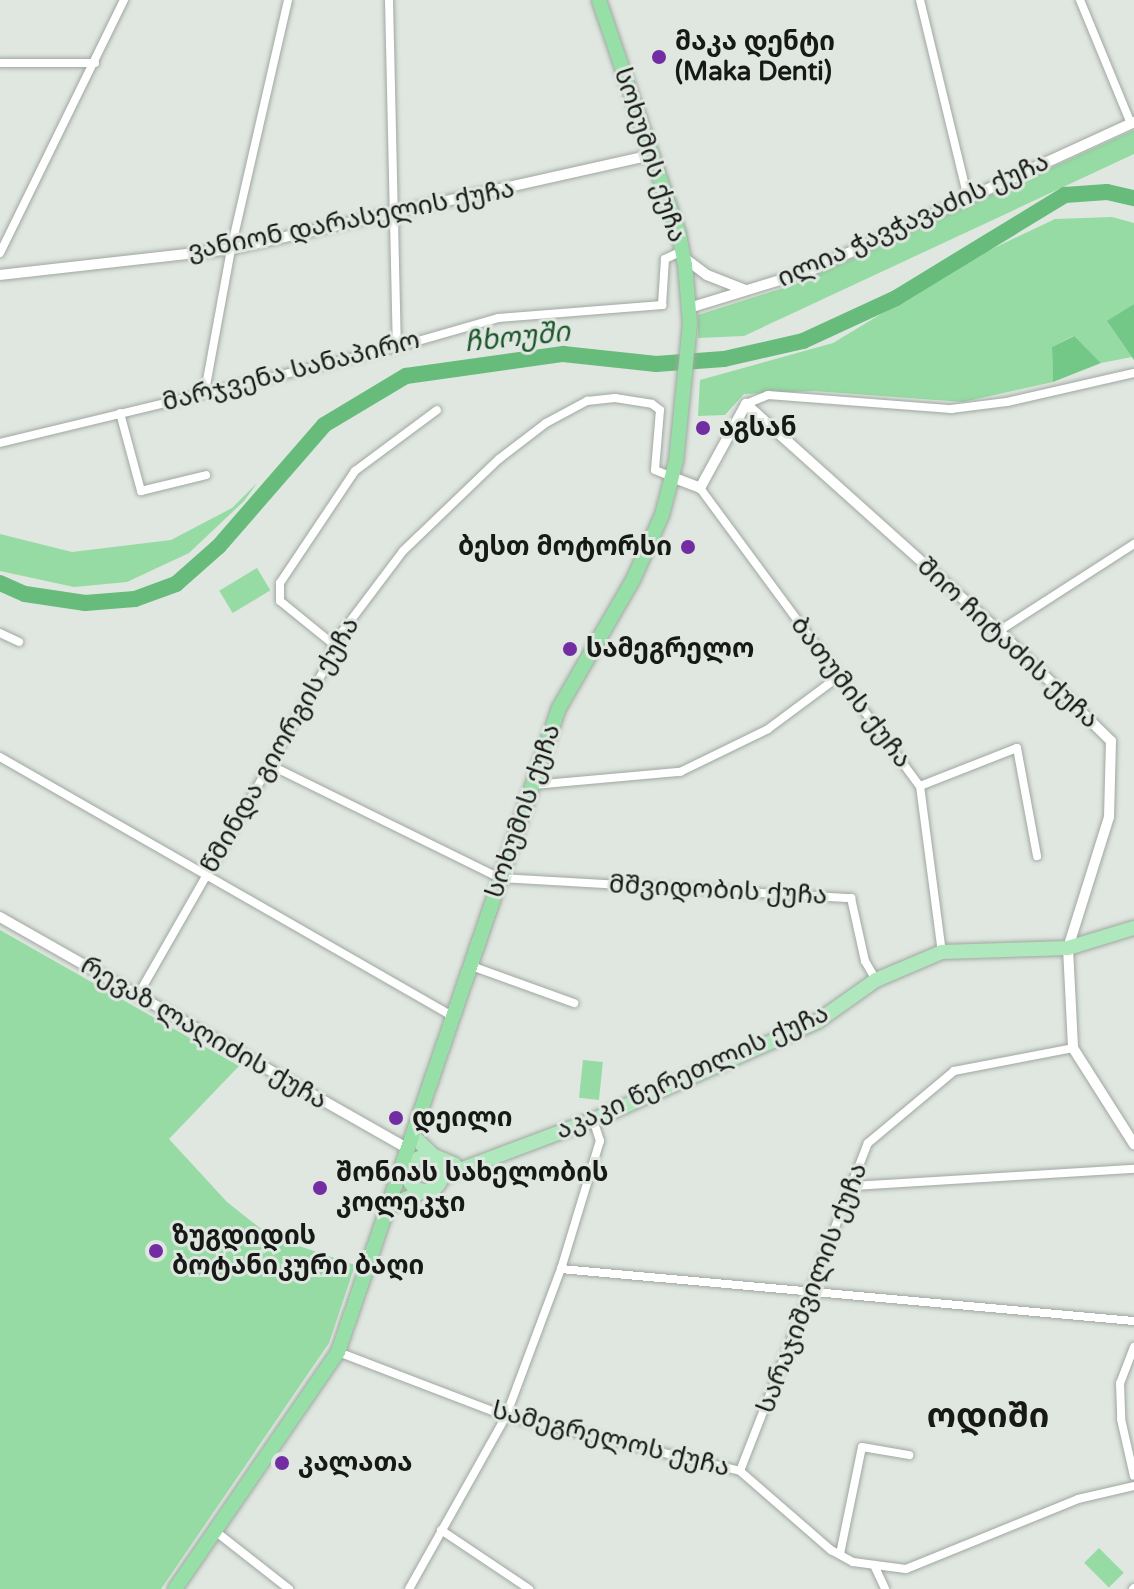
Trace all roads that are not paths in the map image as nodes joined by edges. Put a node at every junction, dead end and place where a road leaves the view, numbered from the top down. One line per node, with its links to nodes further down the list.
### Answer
1 (124, 0): 8 (street)
2 (288, 0): 13 (street)
3 (389, 0): 12 (street)
4 (599, 0): 10 (highway, სოხუმის ქუჩა)
5 (920, 0): 11 (street)
6 (1080, 0): 9 (street)
7 (0, 63): 8 (street)
8 (95, 63): 14 (street)
9 (1132, 123): 11 (street, ილია ჭავჭავაძის ქუჩა)
10 (651, 155): 12 (street, ვანიონ დარასელის ქუჩა); 15 (highway, სოხუმის ქუჩა)
11 (968, 198): 17 (street, ილია ჭავჭავაძის ქუჩა)
12 (395, 214): 13 (street, ვანიონ დარასელის ქუჩა); 19 (street)
13 (231, 249): 16 (street, ვანიონ დარასელის ქუჩა); 21 (street)
14 (0, 253)
15 (682, 254): 17 (street); 18 (highway, სოხუმის ქუჩა); 19 (street, მარჯვენა სანაპირო)
16 (0, 275)
17 (747, 290): 18 (street, ილია ჭავჭავაძის ქუჩა)
18 (690, 316): 27 (highway, სოხუმის ქუჩა)
19 (397, 347): 21 (street, მარჯვენა სანაპირო)
20 (1134, 373): 22 (street)
21 (205, 391): 24 (street, მარჯვენა სანაპირო)
22 (746, 404): 28 (street); 30 (street, შიო ჩიტაძის ქუჩა)
23 (437, 410): 33 (street)
24 (120, 413): 25 (street, მარჯვენა სანაპირო); 26 (street)
25 (0, 443)
26 (206, 475)
27 (672, 477): 28 (street); 33 (street, წმინდა გიორგის ქუჩა); 37 (highway, სოხუმის ქუჩა)
28 (700, 488): 34 (street, ბათუმის ქუჩა)
29 (1134, 544): 30 (street)
30 (999, 631): 44 (street, შიო ჩიტაძის ქუჩა)
31 (0, 633): 32 (street)
32 (19, 642)
33 (333, 644): 36 (street, წმინდა გიორგის ქუჩა)
34 (838, 677): 37 (street); 38 (street, ბათუმის ქუჩა)
35 (0, 757): 40 (street)
36 (270, 765): 40 (street, წმინდა გიორგის ქუჩა); 41 (street)
37 (533, 785): 41 (highway, სოხუმის ქუჩა)
38 (920, 786): 39 (street); 45 (street, ბათუმის ქუჩა)
39 (1037, 856)
40 (204, 875): 48 (street, წმინდა გიორგის ქუჩა); 50 (street)
41 (500, 878): 46 (highway, სოხუმის ქუჩა); 47 (street, მშვიდობის ქუჩა)
42 (0, 917): 48 (street, რევაზ ლაღიძის ქუჩა)
43 (1134, 928): 44 (main road, აკაკი წერეთლის ქუჩა)
44 (1068, 948): 45 (main road, აკაკი წერეთლის ქუჩა); 51 (street)
45 (942, 952): 47 (main road, აკაკი წერეთლის ქუჩა)
46 (469, 965): 49 (street); 50 (highway, სოხუმის ქუჩა)
47 (876, 980): 52 (main road, აკაკი წერეთლის ქუჩა)
48 (138, 995): 53 (street, რევაზ ლაღიძის ქუჩა)
49 (574, 1003)
50 (454, 1017): 53 (highway, სოხუმის ქუჩა)
51 (1073, 1048): 54 (street); 61 (street, სარაჯიშვილის ქუჩა)
52 (593, 1120): 57 (main road, აკაკი წერეთლის ქუჩა); 64 (street)
53 (410, 1142): 55 (main road); 56 (main road); 59 (highway, სოხუმის ქუჩა)
54 (1134, 1144)
55 (431, 1159): 56 (main road); 59 (main road); 60 (main road)
56 (454, 1164): 57 (main road)
57 (477, 1164): 60 (main road, აკაკი წერეთლის ქუჩა)
58 (1134, 1169): 61 (street)
59 (405, 1174): 62 (main road); 63 (highway, სოხუმის ქუჩა)
60 (441, 1177): 62 (main road, აკაკი წერეთლის ქუჩა)
61 (853, 1186): 65 (street, სარაჯიშვილის ქუჩა)
62 (424, 1191): 63 (main road, აკაკი წერეთლის ქუჩა)
63 (389, 1206): 68 (highway, სოხუმის ქუჩა)
64 (561, 1269): 65 (street); 69 (street)
65 (814, 1290): 66 (street); 71 (street, სარაჯიშვილის ქუჩა)
66 (1134, 1321)
67 (1134, 1347): 72 (street)
68 (338, 1352): 69 (street, სამეგრელოს ქუჩა); 75 (highway, სოხუმის ქუჩა)
69 (506, 1416): 71 (street, სამეგრელოს ქუჩა); 74 (street)
70 (909, 1455): 76 (street)
71 (740, 1471): 76 (street, სამეგრელოს ქუჩა)
72 (1134, 1476)
73 (1134, 1486): 77 (street, სამეგრელოს ქუჩა)
74 (441, 1530): 80 (street); 81 (street)
75 (215, 1531): 78 (highway, სოხუმის ქუჩა); 79 (street)
76 (840, 1554): 77 (street, სამეგრელოს ქუჩა)
77 (874, 1565): 82 (street)
78 (175, 1589)
79 (289, 1589)
80 (409, 1589)
81 (529, 1589)
82 (885, 1589)

